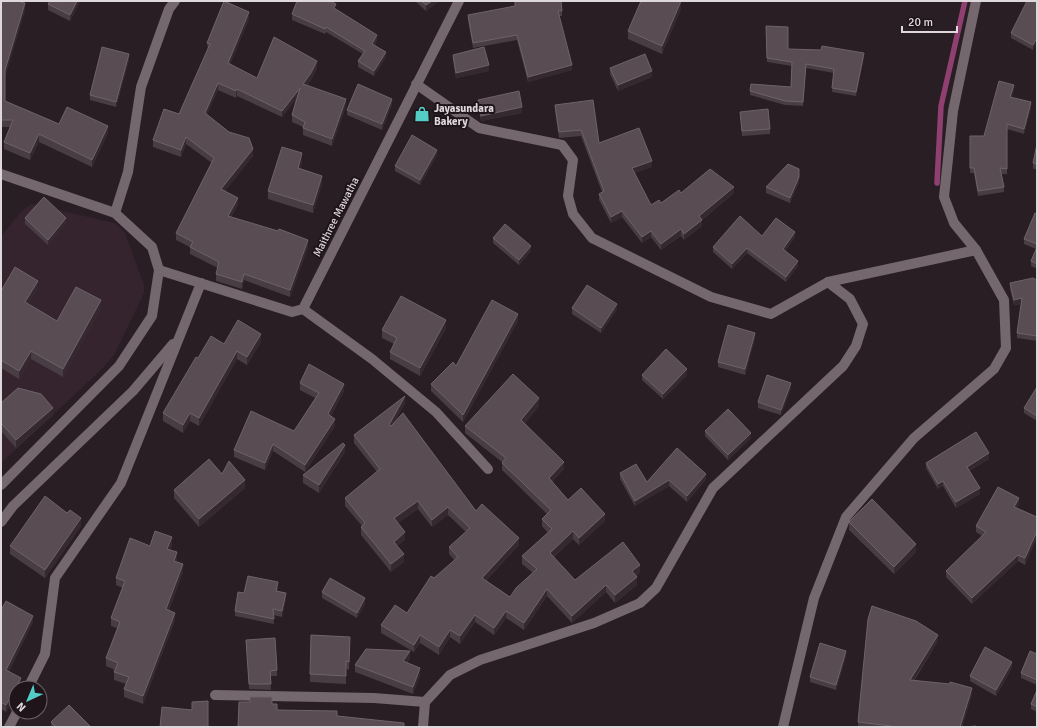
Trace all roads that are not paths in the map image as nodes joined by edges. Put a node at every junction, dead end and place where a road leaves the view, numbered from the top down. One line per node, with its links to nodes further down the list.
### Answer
1 (175, 1): 6 (street)
2 (459, 1): 4 (street, Maithree Mawatha)
3 (976, 1): 7 (street)
4 (416, 84): 9 (street); 11 (street, Maithree Mawatha)
5 (1, 174): 6 (street)
6 (115, 213): 8 (street)
7 (976, 250): 9 (street); 20 (street)
8 (159, 270): 10 (street); 14 (street)
9 (828, 282): 18 (street)
10 (201, 283): 11 (street); 12 (street)
11 (303, 309): 13 (street)
12 (180, 336): 15 (street); 16 (street)
13 (488, 470)
14 (1, 485)
15 (1, 522)
16 (32, 680)
17 (215, 695): 18 (street)
18 (425, 702): 19 (street)
19 (423, 727)
20 (783, 727)

